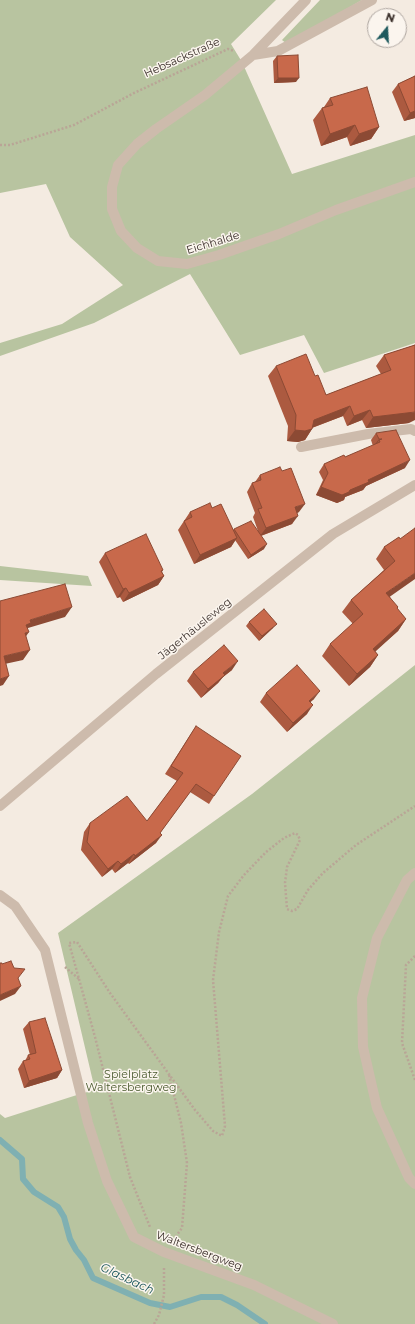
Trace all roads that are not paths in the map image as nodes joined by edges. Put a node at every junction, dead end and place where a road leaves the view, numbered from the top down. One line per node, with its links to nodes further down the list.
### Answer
1 (306, 0): 3 (street, Eichhalde)
2 (372, 0): 3 (street)
3 (253, 55): 4 (street, Eichhalde)
4 (415, 182)
5 (415, 431): 6 (street)
6 (301, 447)
7 (415, 485): 8 (street, Jägerhäusleweg)
8 (0, 806)
9 (415, 873): 11 (street)
10 (0, 895): 12 (street, Waltersbergweg)
11 (415, 1184)
12 (333, 1324)

